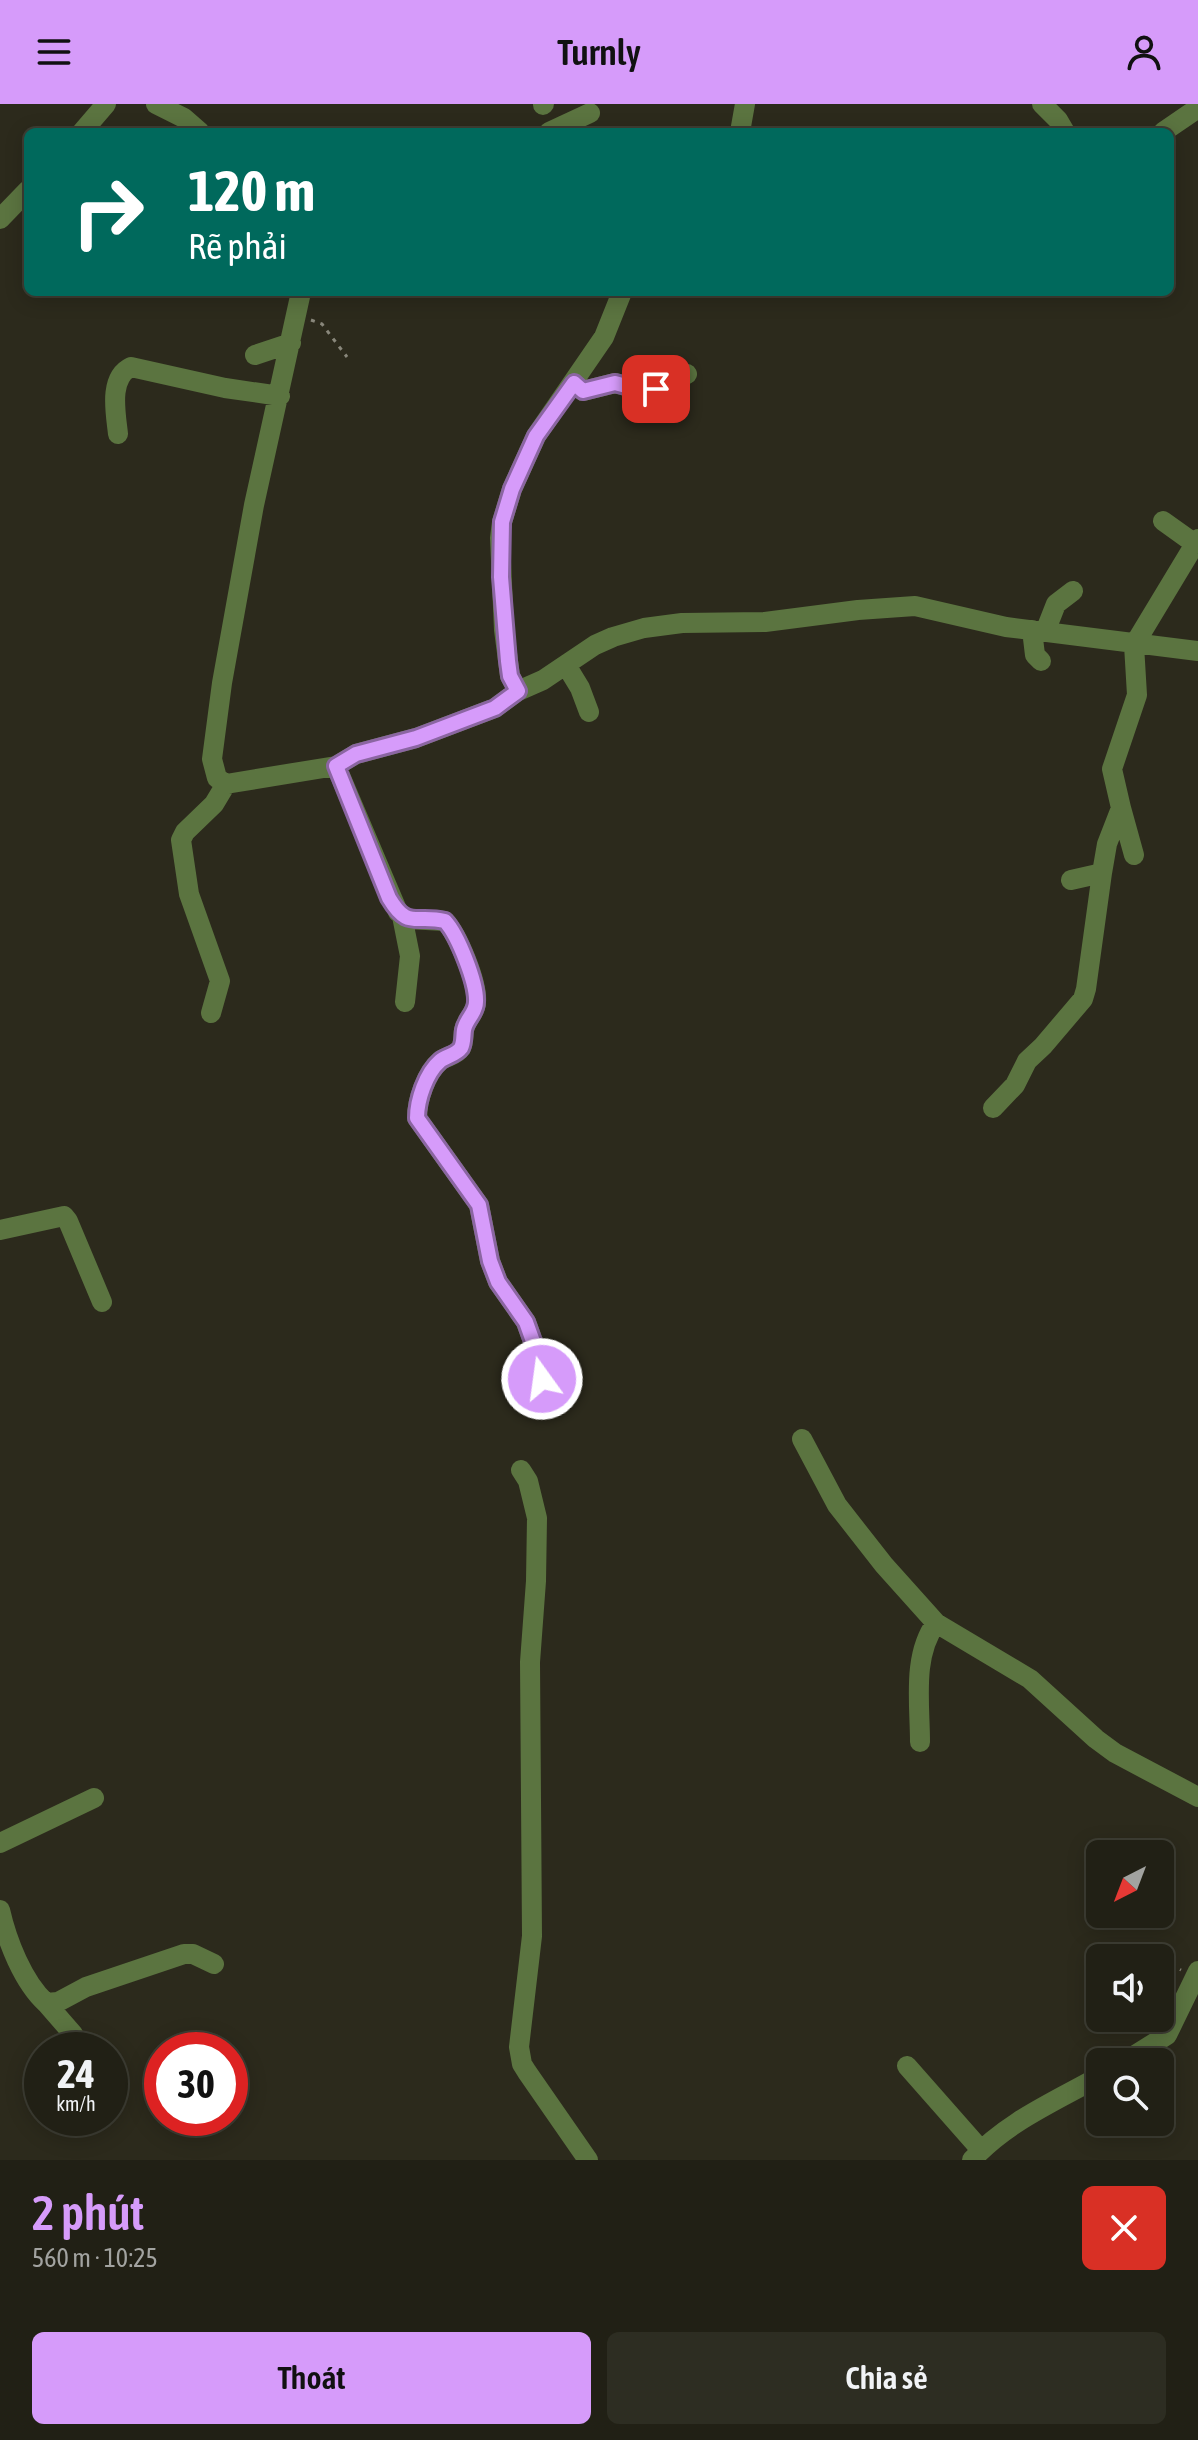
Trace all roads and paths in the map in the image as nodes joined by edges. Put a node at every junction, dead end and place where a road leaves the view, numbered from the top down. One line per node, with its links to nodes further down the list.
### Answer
1 (106, 104): 7 (street)
2 (156, 104): 8 (street)
3 (745, 104): 10 (street)
4 (1042, 104): 11 (street)
5 (1198, 108): 12 (street)
6 (591, 116): 9 (street)
7 (85, 128)
8 (195, 128)
9 (560, 128)
10 (741, 128)
11 (1063, 128)
12 (1169, 128)
13 (24, 194): 14 (street)
14 (0, 219)
15 (300, 296): 17 (street)
16 (620, 296): 22 (street)
17 (296, 318): 18 (street); 20 (path)
18 (291, 343): 19 (street); 23 (street)
19 (255, 355)
20 (347, 357)
21 (687, 374): 22 (street)
22 (574, 383): 33 (street)
23 (280, 396): 24 (street); 36 (street)
24 (118, 434)
25 (1163, 521): 26 (street)
26 (1196, 542): 29 (street)
27 (1073, 591): 28 (street)
28 (1038, 631): 29 (street); 31 (street); 32 (street)
29 (1134, 645): 30 (street); 37 (street)
30 (1198, 651)
31 (1041, 661)
32 (566, 665): 33 (street); 34 (street)
33 (518, 691): 35 (street)
34 (589, 712)
35 (336, 766): 36 (street); 41 (street)
36 (226, 784): 43 (street)
37 (1121, 808): 38 (street); 39 (street)
38 (1134, 855)
39 (1102, 873): 40 (street); 44 (street)
40 (1071, 880)
41 (402, 916): 42 (street); 47 (street)
42 (405, 1002)
43 (211, 1013)
44 (993, 1108)
45 (0, 1230): 46 (street)
46 (102, 1302)
47 (542, 1379)
48 (802, 1439): 50 (street)
49 (521, 1470): 64 (street)
50 (936, 1623): 51 (street); 52 (street)
51 (920, 1742)
52 (1198, 1797)
53 (94, 1798): 54 (street)
54 (0, 1843)
55 (0, 1910): 58 (street)
56 (214, 1964): 58 (street)
57 (1198, 1971): 60 (street)
58 (46, 2003): 59 (street)
59 (71, 2032)
60 (1146, 2048)
61 (907, 2066): 63 (street)
62 (1086, 2084): 63 (street)
63 (976, 2155)
64 (588, 2160)

